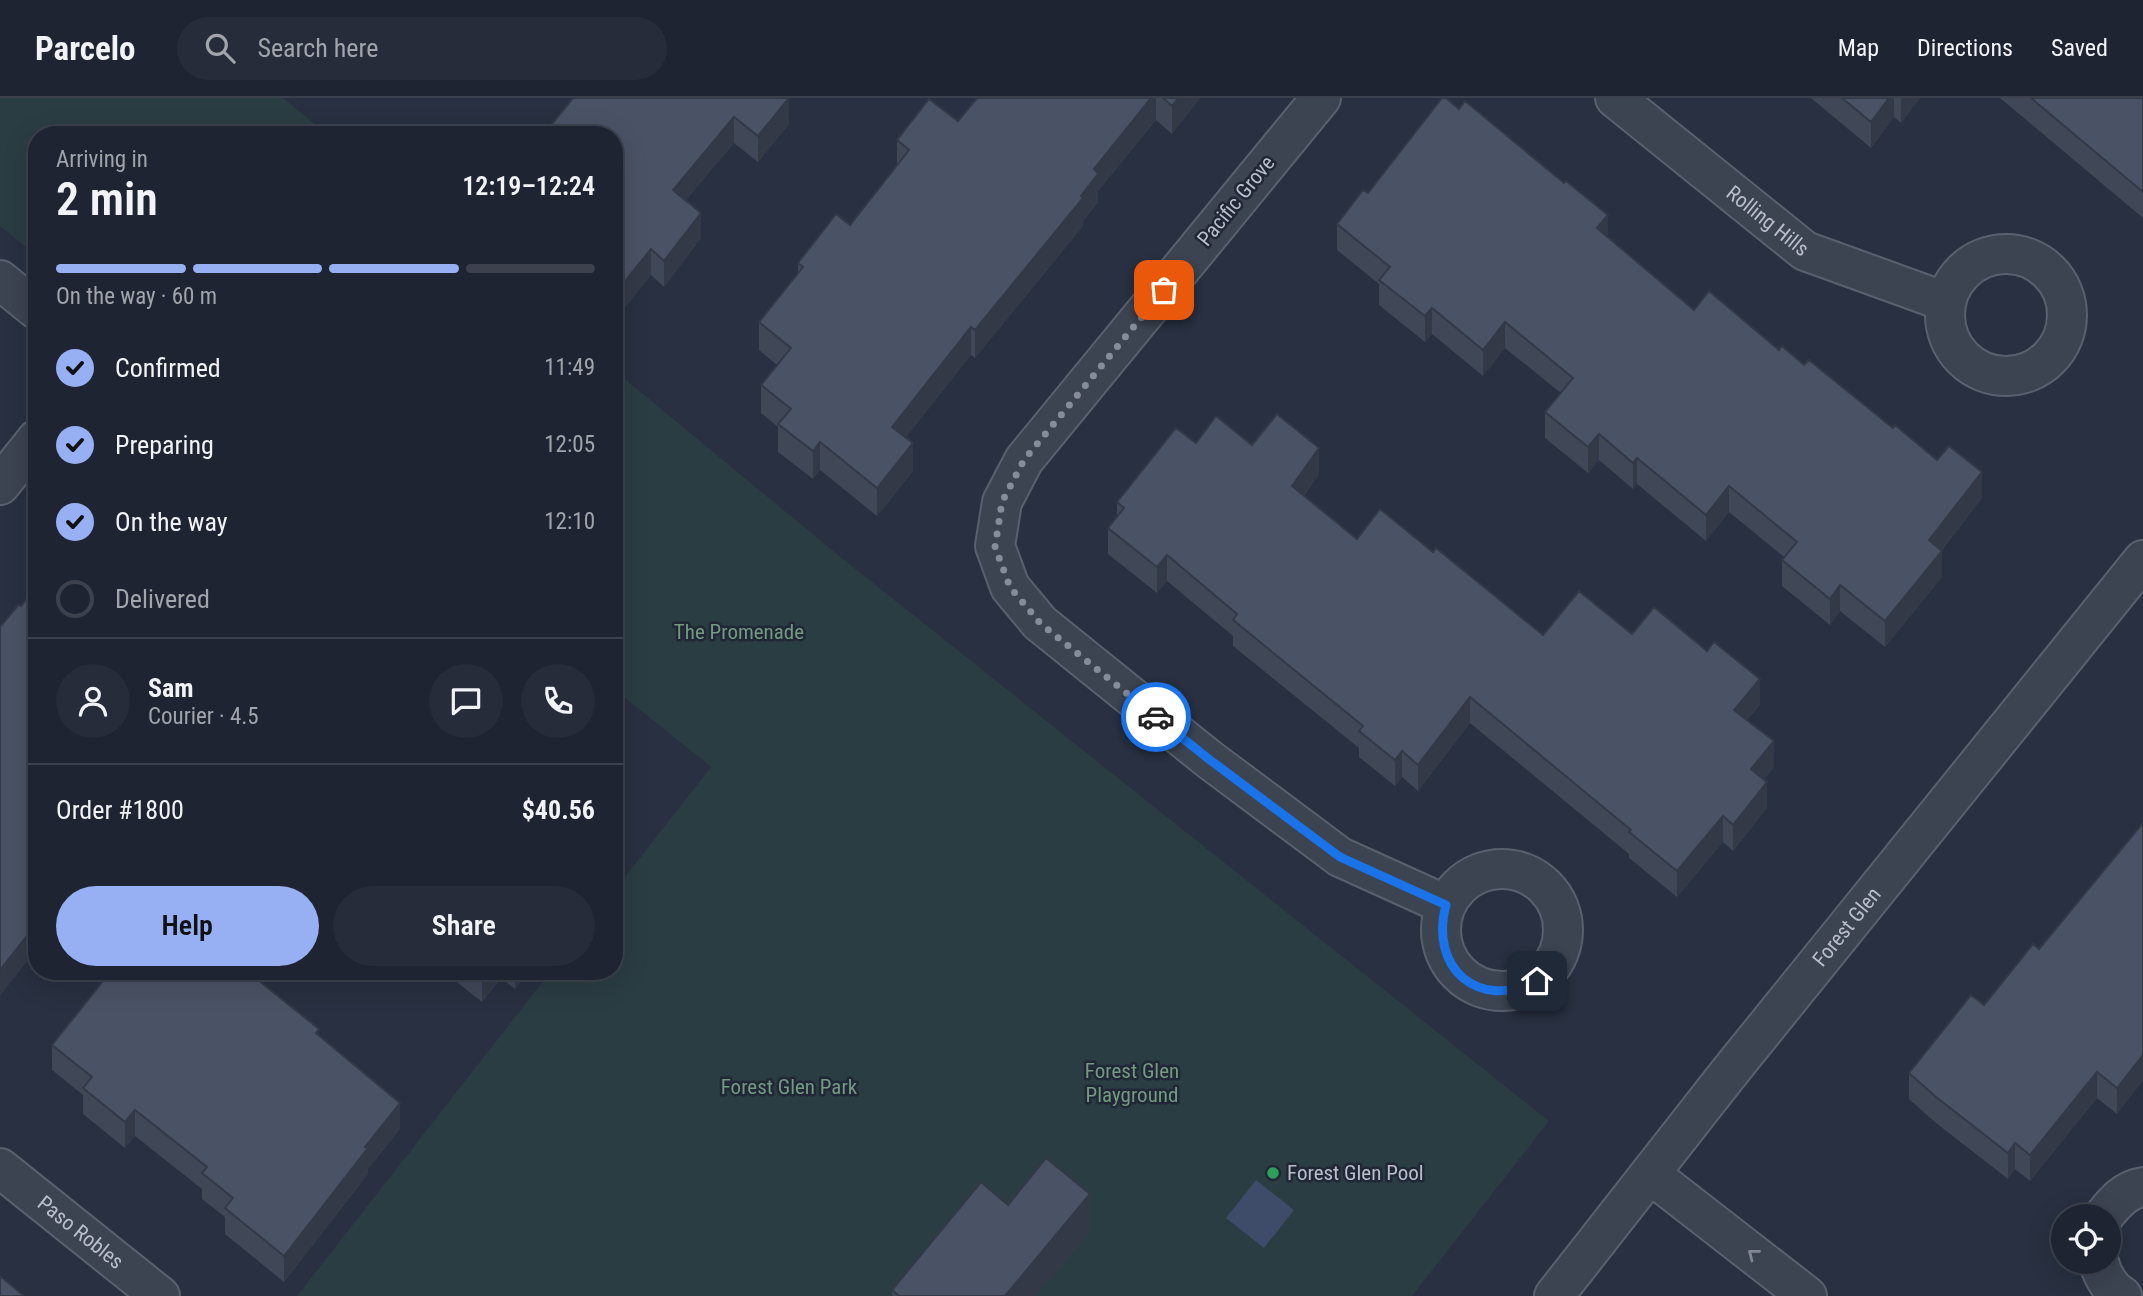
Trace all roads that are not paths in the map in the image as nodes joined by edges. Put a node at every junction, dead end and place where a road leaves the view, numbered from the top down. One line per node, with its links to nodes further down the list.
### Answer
1 (1321, 98): 9 (street, Pacific Grove)
2 (1615, 98): 4 (street, Rolling Hills)
3 (0, 280): 5 (street)
4 (1946, 302)
5 (28, 303)
6 (28, 450): 7 (street)
7 (0, 485)
8 (2143, 560): 11 (street, Forest Glen)
9 (1446, 905)
10 (0, 1168): 16 (street, Paso Robles)
11 (1650, 1174): 15 (street, Forest Glen); 17 (street, one-way to 11)
12 (2143, 1187): 13 (street)
13 (2113, 1204)
14 (2102, 1274): 18 (street)
15 (1567, 1291)
16 (160, 1296)
17 (1807, 1296)
18 (2122, 1296)

